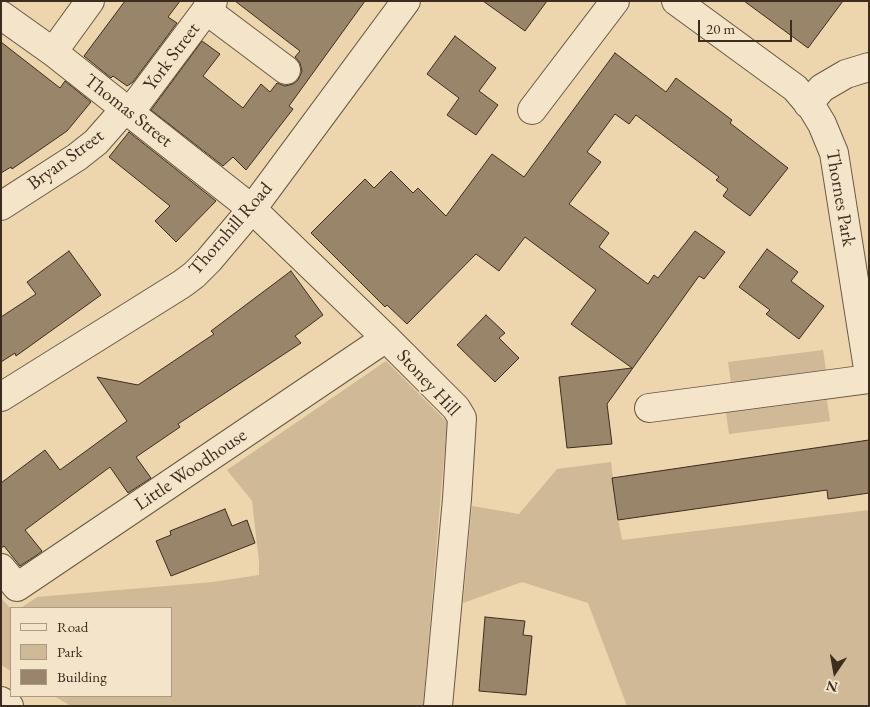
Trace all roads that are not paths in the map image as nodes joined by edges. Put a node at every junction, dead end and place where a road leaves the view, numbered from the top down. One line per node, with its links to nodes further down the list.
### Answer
1 (90, 1): 7 (street)
2 (406, 1): 14 (street, Thornhill Road)
3 (615, 1): 11 (street)
4 (676, 1): 10 (street, Thornes Park)
5 (210, 6): 9 (street); 12 (street, York Street)
6 (1, 15): 7 (street, Thomas Street)
7 (53, 52): 12 (street, Thomas Street)
8 (869, 67): 10 (street)
9 (286, 70)
10 (808, 104): 16 (street, Thornes Park)
11 (532, 110)
12 (128, 111): 13 (street, Bryan Street); 14 (street, Thomas Street)
13 (1, 206)
14 (252, 209): 15 (street, Stoney Hill); 18 (street, Thornhill Road)
15 (386, 338): 20 (street, Little Woodhouse); 23 (street, Stoney Hill)
16 (869, 375)
17 (869, 379): 19 (street)
18 (1, 397)
19 (649, 408)
20 (1, 568)
21 (1, 701): 22 (street)
22 (9, 706)
23 (438, 706)

